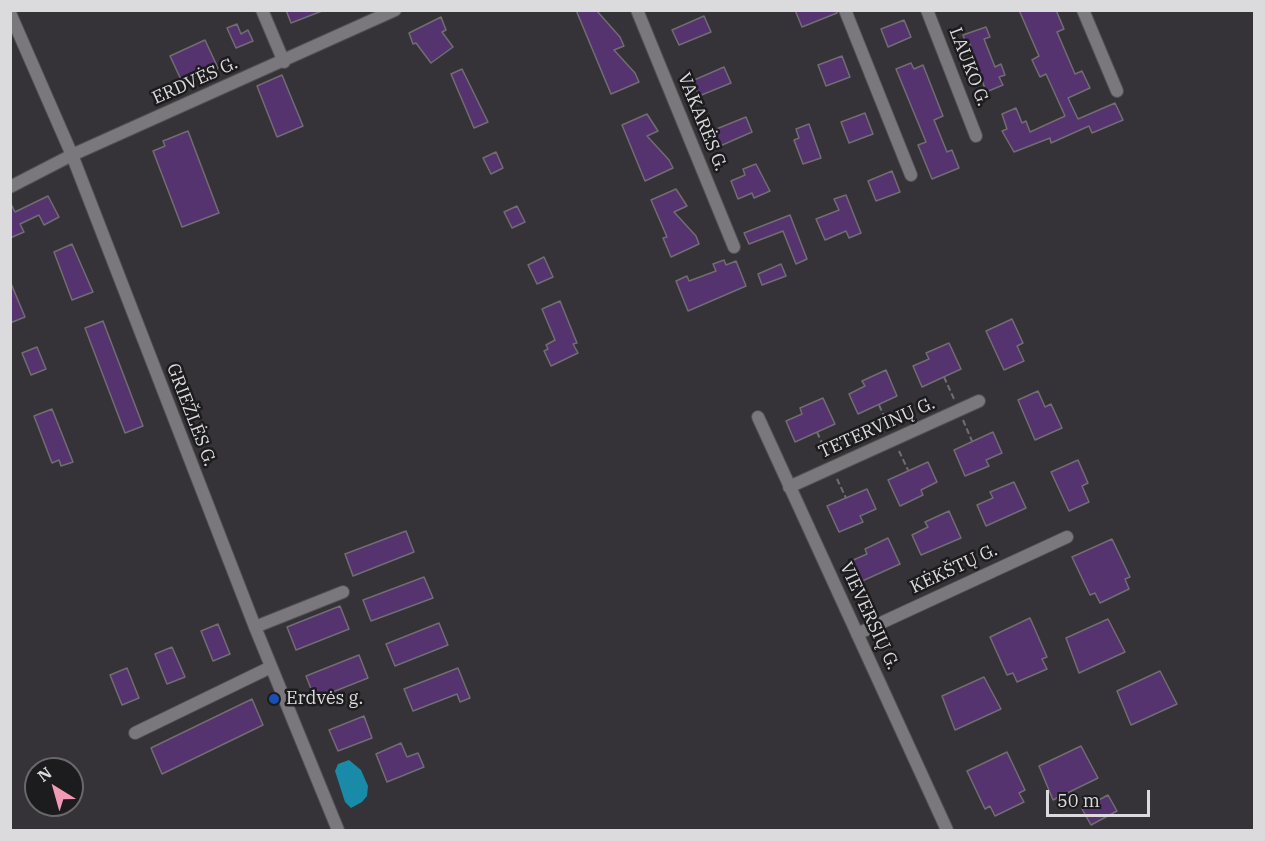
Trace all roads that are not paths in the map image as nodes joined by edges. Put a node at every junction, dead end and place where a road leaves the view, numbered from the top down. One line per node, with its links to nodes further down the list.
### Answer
1 (262, 10): 8 (street)
2 (395, 10): 8 (street, ERDVĖS G.)
3 (637, 10): 14 (street, VAKARĖS G.)
4 (844, 10): 12 (street)
5 (927, 10): 10 (street, LAUKO G.)
6 (1083, 10): 9 (street)
7 (10, 13): 11 (street, GRIEŽLĖS G.)
8 (284, 62): 11 (street, ERDVĖS G.)
9 (1117, 91)
10 (976, 136)
11 (72, 155): 13 (street, ERDVĖS G.); 20 (street, GRIEŽLĖS G.)
12 (911, 175)
13 (10, 187)
14 (734, 247)
15 (979, 401): 17 (street, TETERVINŲ G.)
16 (758, 417): 17 (street, VIEVERSIŲ G.)
17 (789, 487): 21 (street, VIEVERSIŲ G.)
18 (1067, 537): 21 (street, KĖKŠTŲ G.)
19 (343, 592): 20 (street)
20 (255, 627): 22 (street, GRIEŽLĖS G.)
21 (857, 634): 25 (street, VIEVERSIŲ G.)
22 (272, 667): 23 (street); 24 (street, GRIEŽLĖS G.)
23 (135, 733)
24 (338, 831)
25 (947, 831)

